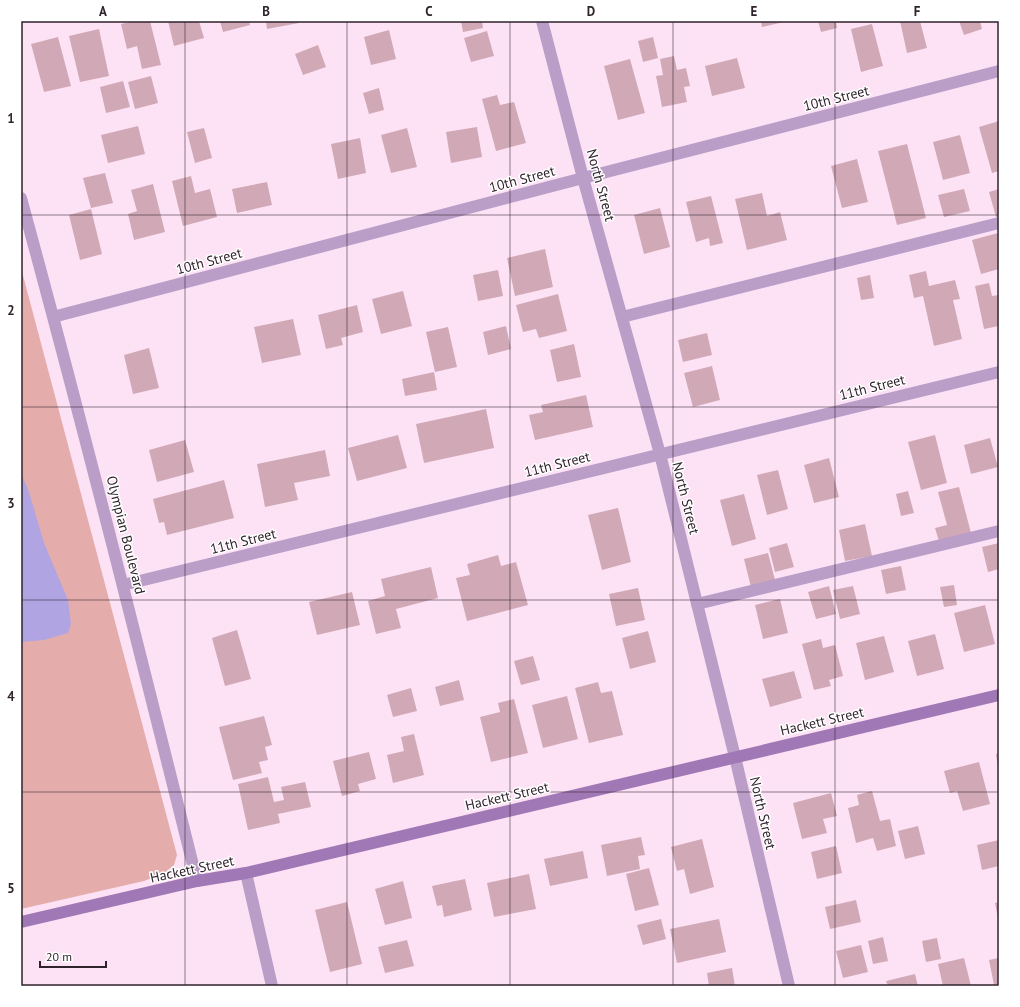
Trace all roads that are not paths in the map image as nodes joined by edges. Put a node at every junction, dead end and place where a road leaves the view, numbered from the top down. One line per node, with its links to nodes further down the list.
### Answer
1 (542, 21): 3 (street, North Street)
2 (999, 71): 3 (street, 10th Street)
3 (583, 178): 6 (street, 10th Street); 7 (street, North Street)
4 (21, 198): 6 (street, Olympian Boulevard)
5 (999, 223): 7 (street)
6 (53, 317): 11 (street, Olympian Boulevard)
7 (622, 317): 9 (street, North Street)
8 (999, 372): 9 (street, 11th Street)
9 (660, 454): 11 (street, 11th Street); 12 (street, North Street)
10 (999, 531): 12 (street)
11 (123, 585): 16 (street, Olympian Boulevard)
12 (697, 604): 14 (street, North Street)
13 (999, 695): 14 (street, Hackett Street)
14 (735, 757): 15 (street, Hackett Street); 19 (street, North Street)
15 (246, 873): 16 (street, Hackett Street); 18 (street)
16 (198, 881): 17 (street, Hackett Street)
17 (21, 922)
18 (272, 986)
19 (789, 986)

